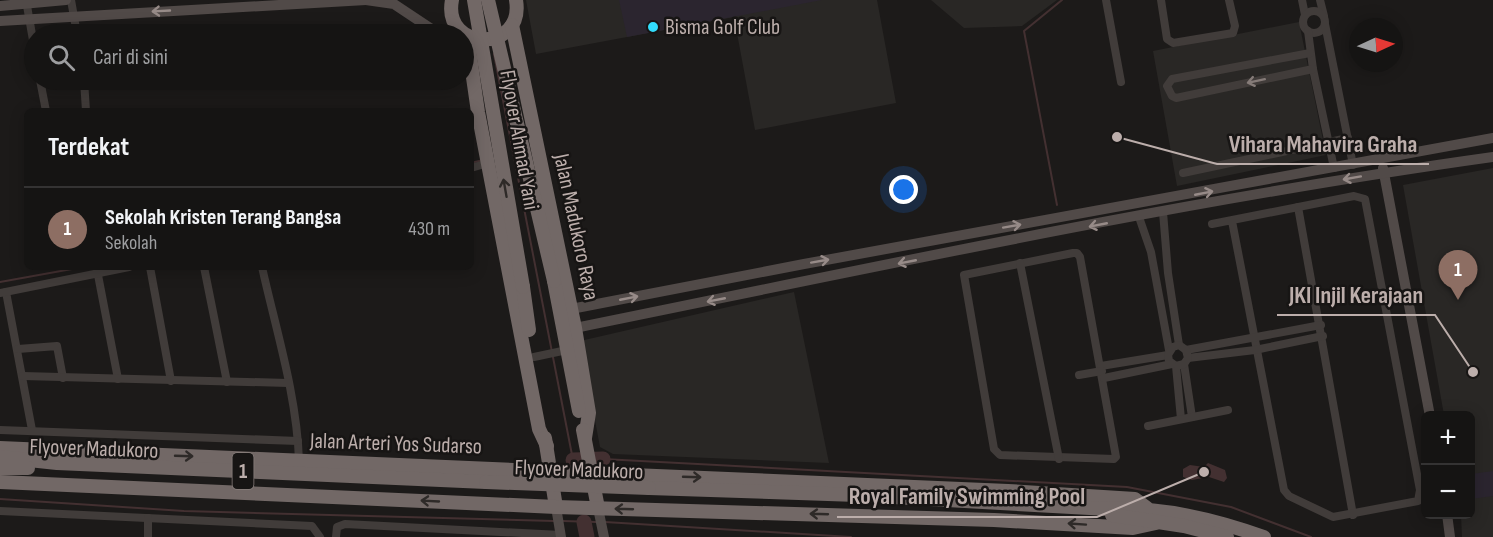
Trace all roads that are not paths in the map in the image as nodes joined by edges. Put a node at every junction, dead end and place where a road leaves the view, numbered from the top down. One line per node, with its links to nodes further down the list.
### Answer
1 (66, 0): 13 (street)
2 (71, 0): 16 (street)
3 (366, 0): 16 (street, one-way to 16); 22 (street)
4 (452, 0): 23 (highway)
5 (474, 0): 72 (highway, Flyover Ahmad Yani, one-way to 5, bridge)
6 (488, 0): 61 (highway, Flyover Ahmad Yani, bridge)
7 (516, 0): 24 (highway)
8 (1106, 0): 30 (street)
9 (1161, 0): 10 (street)
10 (1229, 0)
11 (1302, 0): 15 (street)
12 (1320, 0): 18 (street)
13 (26, 2): 14 (street); 17 (street)
14 (0, 6)
15 (1305, 15): 18 (street); 25 (street)
16 (73, 16): 17 (street); 21 (street)
17 (29, 19): 19 (street); 20 (street)
18 (1325, 20): 25 (street); 35 (street)
19 (0, 21)
20 (30, 24)
21 (75, 24)
22 (424, 24)
23 (458, 24)
24 (512, 25): 26 (highway, bridge); 63 (highway, Jalan Madukoro Raya)
25 (1308, 31): 27 (street)
26 (474, 37)
27 (1310, 53): 28 (street); 28 (street, one-way to 27)
28 (1313, 69): 37 (street)
29 (474, 82): 38 (highway)
30 (1121, 82)
31 (42, 90): 33 (street)
32 (85, 90): 34 (street)
33 (45, 108)
34 (86, 108)
35 (1348, 138): 37 (street); 41 (street)
36 (1493, 138): 40 (street)
37 (1330, 142): 43 (street); 45 (street)
38 (487, 157): 42 (street); 91 (highway)
39 (1493, 157): 44 (street)
40 (1382, 159): 41 (street); 44 (street)
41 (1353, 165): 43 (street)
42 (474, 166)
43 (1334, 168): 63 (street, one-way to 43)
44 (1384, 172): 47 (street, one-way to 47); 83 (street)
45 (1183, 173)
46 (1298, 207): 49 (street); 64 (street); 106 (street)
47 (1163, 212): 48 (street); 51 (street)
48 (1139, 217): 52 (street); 65 (street, one-way to 65)
49 (1232, 220): 50 (street); 67 (street)
50 (1212, 224)
51 (1166, 247): 52 (street); 58 (street)
52 (1150, 250): 60 (street)
53 (1020, 263): 74 (street); 94 (street); 94 (street)
54 (117, 270): 59 (street)
55 (151, 270): 79 (street)
56 (205, 270): 80 (street)
57 (263, 270): 81 (street)
58 (1168, 273): 60 (street); 73 (street)
59 (98, 275): 62 (street); 78 (street)
60 (1155, 276): 71 (street)
61 (554, 281): 70 (highway, Jalan Madukoro Raya)
62 (3, 292): 68 (street)
63 (571, 309): 65 (highway, Jalan Madukoro Raya)
64 (1321, 325): 66 (street); 67 (street)
65 (575, 328): 90 (highway, Jalan Madukoro Raya)
66 (1323, 336): 69 (street); 106 (street)
67 (1253, 338): 69 (street); 73 (street)
68 (18, 349): 76 (street); 77 (street)
69 (1255, 350): 73 (street); 106 (street)
70 (564, 351): 72 (street); 90 (highway, Jalan Madukoro Raya)
71 (1168, 352): 73 (street); 73 (street); 74 (street)
72 (537, 356): 91 (highway)
73 (1181, 358): 74 (street); 84 (street); 85 (street)
74 (1102, 372): 75 (street); 94 (street)
75 (1079, 375)
76 (23, 376): 77 (street); 88 (street)
77 (63, 378): 78 (street)
78 (118, 379): 79 (street)
79 (171, 381): 80 (street)
80 (227, 382): 81 (street)
81 (288, 383): 89 (street)
82 (1228, 410): 84 (street)
83 (1429, 411)
84 (1192, 417): 85 (street)
85 (1181, 419): 86 (street)
86 (1148, 426)
87 (0, 430): 88 (street)
88 (32, 430): 89 (street)
89 (298, 441): 95 (street)
90 (585, 441): 98 (highway, Jalan Madukoro Raya)
91 (547, 446): 97 (highway)
92 (0, 448): 95 (highway, Jalan Arteri Yos Sudarso, one-way to 95)
93 (0, 457): 100 (highway, Flyover Madukoro / 1)
94 (1059, 459)
95 (299, 461): 97 (highway, Jalan Arteri Yos Sudarso)
96 (0, 468): 100 (highway, Flyover Madukoro / 1)
97 (550, 471): 98 (highway, Jalan Arteri Yos Sudarso); 104 (highway)
98 (592, 473): 102 (highway, Jalan Arteri Yos Sudarso, one-way to 102); 105 (highway, Jalan Madukoro Raya)
99 (0, 482): 104 (highway, one-way to 99)
100 (486, 485): 101 (highway, Flyover Madukoro / 1, bridge)
101 (649, 491): 102 (highway, Flyover Madukoro / 1); 109 (highway, Flyover Madukoro / 1)
102 (1147, 508): 116 (highway, 1)
103 (0, 511): 107 (street)
104 (557, 512): 105 (highway); 110 (street)
105 (600, 513): 109 (highway, one-way to 105); 114 (street, Jalan Madukoro Raya)
106 (1353, 515)
107 (148, 518): 111 (street); 112 (street)
108 (1448, 519): 117 (street)
109 (1156, 523): 115 (highway, 1)
110 (560, 535): 113 (street)
111 (148, 537)
112 (320, 537)
113 (336, 537)
114 (604, 537)
115 (1227, 537)
116 (1264, 537)
117 (1450, 537)

